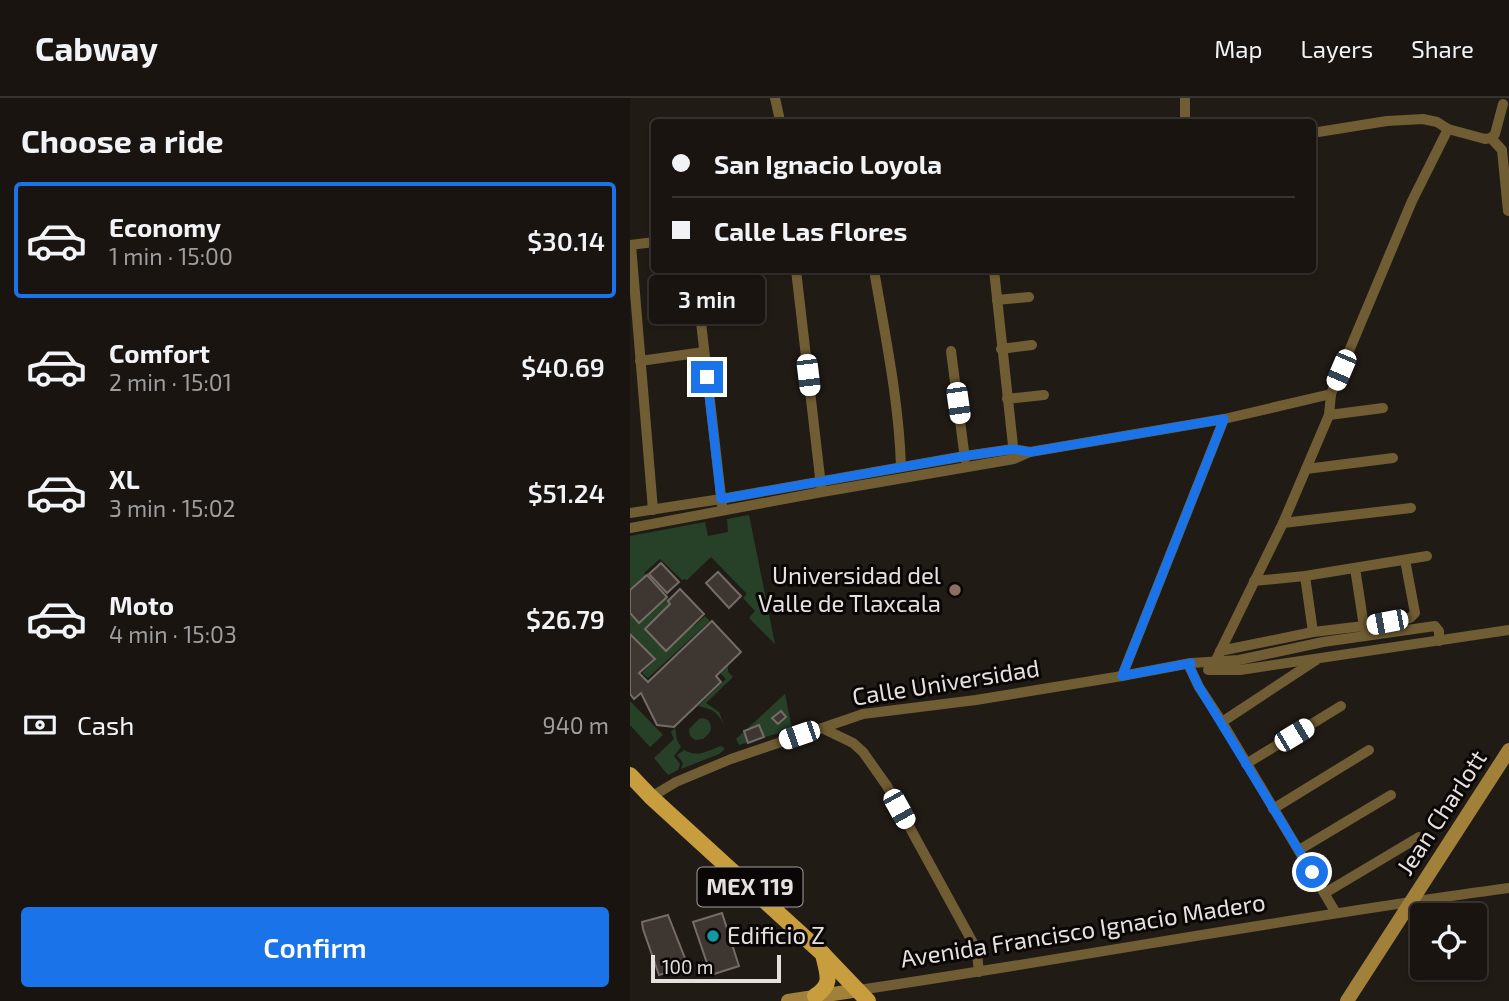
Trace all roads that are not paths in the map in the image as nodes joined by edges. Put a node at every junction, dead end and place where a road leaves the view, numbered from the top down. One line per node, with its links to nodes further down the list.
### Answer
1 (1185, 98): 6 (street)
2 (1491, 98): 4 (street)
3 (776, 99): 5 (street)
4 (1506, 105): 9 (street)
5 (778, 119)
6 (1185, 119)
7 (1448, 129): 8 (street); 9 (street); 24 (street)
8 (1316, 131)
9 (1491, 138): 10 (street)
10 (1508, 211)
11 (651, 242): 12 (street)
12 (630, 245): 23 (street)
13 (695, 273): 22 (street)
14 (796, 273): 36 (street)
15 (874, 273): 33 (street)
16 (994, 273): 18 (street)
17 (1029, 297): 18 (street)
18 (998, 300): 20 (street)
19 (1032, 345): 20 (street)
20 (1001, 349): 26 (street)
21 (951, 351): 31 (street)
22 (705, 352): 23 (street); 37 (street)
23 (640, 361): 39 (street)
24 (1331, 394): 28 (street); 29 (street)
25 (1044, 395): 26 (street)
26 (1007, 399): 30 (street)
27 (1383, 408): 28 (street)
28 (1329, 415): 35 (street)
29 (1224, 419): 30 (street); 58 (street)
30 (1014, 454): 31 (street); 34 (street)
31 (965, 456): 33 (street); 34 (street)
32 (1394, 458): 35 (street)
33 (901, 467): 36 (street)
34 (966, 468): 36 (street)
35 (1306, 469): 42 (street)
36 (821, 486): 37 (street); 40 (street)
37 (721, 499): 39 (street); 40 (street)
38 (1410, 508): 42 (street)
39 (653, 510): 41 (street)
40 (723, 512): 43 (street)
41 (630, 513)
42 (1283, 523): 48 (street)
43 (630, 528)
44 (1427, 556): 45 (street)
45 (1405, 560): 46 (street); 50 (street)
46 (1355, 568): 47 (street); 50 (street)
47 (1305, 576): 48 (street); 51 (street)
48 (1254, 581): 54 (street)
49 (1509, 630): 52 (street, Calle Universidad)
50 (1365, 631): 51 (street); 52 (street, Calle Universidad); 53 (street, Calle Universidad)
51 (1313, 632): 54 (street)
52 (1439, 641): 55 (street, Calle Universidad)
53 (1323, 642): 55 (street); 57 (street, Calle Universidad)
54 (1220, 651): 57 (street)
55 (1318, 658): 57 (street, Calle Universidad); 60 (street)
56 (1191, 665): 57 (street, Calle Universidad); 58 (street, Calle Universidad); 60 (street)
57 (1214, 666)
58 (1122, 676): 61 (street, Calle Universidad)
59 (1342, 706): 64 (street)
60 (1222, 722): 64 (street)
61 (822, 728): 67 (street, Calle Universidad); 76 (street)
62 (1369, 750): 68 (street)
63 (1509, 750): 73 (street, Jean Charlott)
64 (1246, 764): 68 (street)
65 (630, 775): 67 (main road, MEX 119)
66 (1391, 795): 70 (street)
67 (651, 797): 75 (main road, MEX 119)
68 (1273, 809): 70 (street)
69 (1419, 837): 72 (street)
70 (1299, 850): 72 (street)
71 (1509, 888): 73 (street, Avenida Francisco Ignacio Madero)
72 (1325, 893): 74 (street)
73 (1413, 900): 74 (street, Avenida Francisco Ignacio Madero); 80 (street, Jean Charlott)
74 (1336, 913): 76 (street, Avenida Francisco Ignacio Madero)
75 (823, 954): 77 (main road); 78 (main road, MEX 119)
76 (979, 972): 78 (street, Avenida Francisco Ignacio Madero)
77 (815, 996): 78 (street, Avenida Francisco Ignacio Madero); 79 (street, Avenida Francisco Ignacio Madero)
78 (863, 996)
79 (788, 1001)
80 (1347, 1001)

